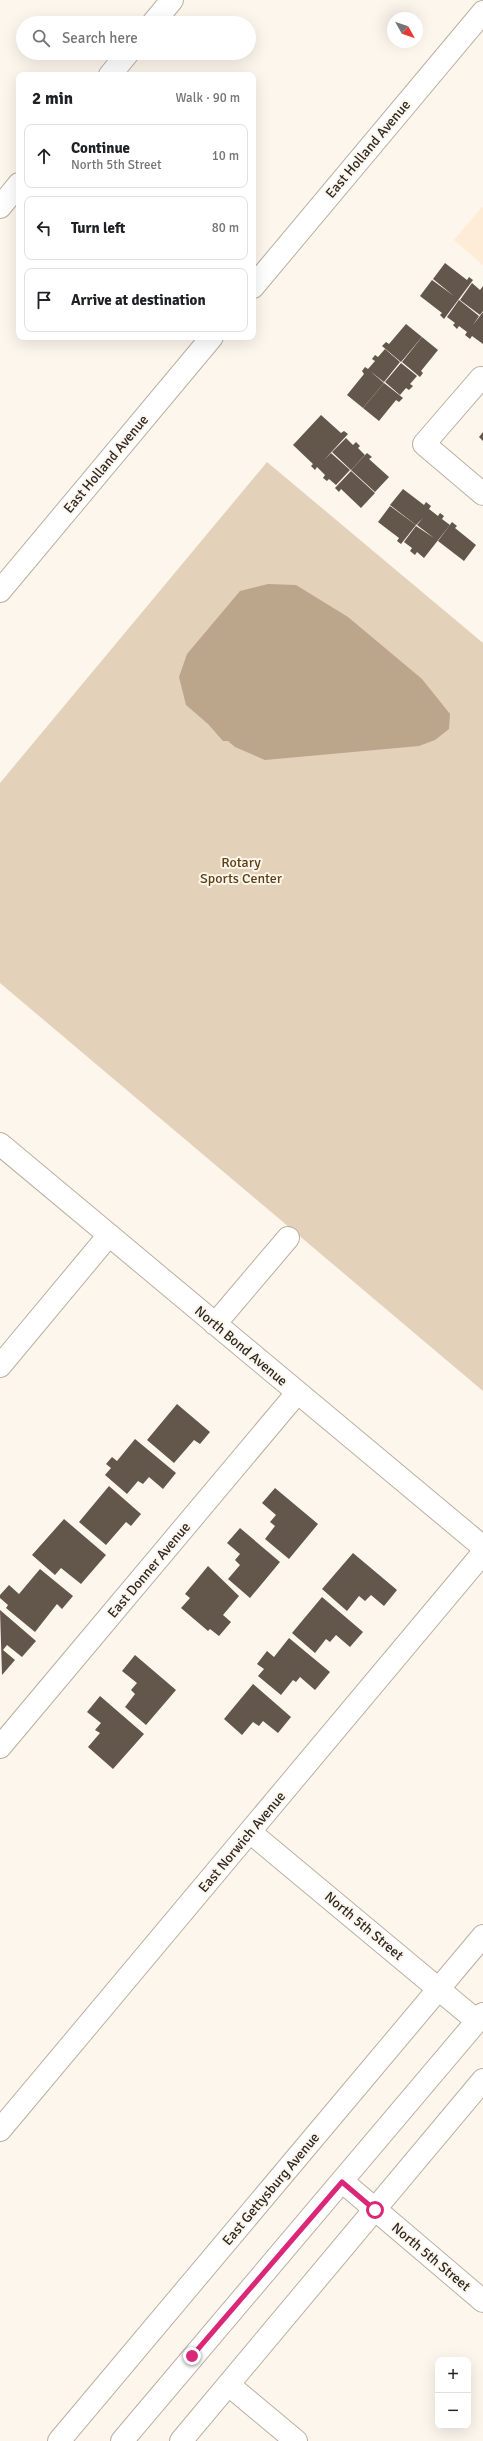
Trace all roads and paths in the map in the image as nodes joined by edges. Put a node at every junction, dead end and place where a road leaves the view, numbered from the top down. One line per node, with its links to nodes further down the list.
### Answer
1 (172, 0): 3 (street)
2 (483, 12): 8 (street, East Holland Avenue)
3 (159, 16)
4 (122, 60): 5 (street)
5 (112, 72)
6 (16, 188): 7 (street)
7 (0, 207)
8 (256, 283)
9 (209, 340): 12 (street, East Holland Avenue)
10 (481, 378): 11 (street)
11 (483, 494)
12 (0, 591)
13 (0, 1144): 14 (street, North Bond Avenue)
14 (109, 1235): 16 (street, North Bond Avenue); 17 (street)
15 (288, 1238): 16 (street)
16 (215, 1324): 18 (street, North Bond Avenue)
17 (0, 1366)
18 (297, 1394): 19 (street, North Bond Avenue); 21 (street, East Donner Avenue)
19 (483, 1547)
20 (483, 1553): 22 (street, East Norwich Avenue)
21 (0, 1747)
22 (250, 1832): 24 (street, North 5th Street); 27 (street, East Norwich Avenue)
23 (483, 1936): 24 (street, East Gettysburg Avenue)
24 (439, 1988): 25 (street, North 5th Street); 32 (street, East Gettysburg Avenue)
25 (480, 2017): 28 (street)
26 (483, 2080): 29 (street)
27 (0, 2130)
28 (342, 2182): 29 (street, North 5th Street); 33 (street)
29 (375, 2210): 30 (street, North 5th Street); 31 (street)
30 (483, 2301)
31 (229, 2385): 34 (street); 35 (street)
32 (59, 2441)
33 (122, 2441)
34 (181, 2441)
35 (296, 2441)

